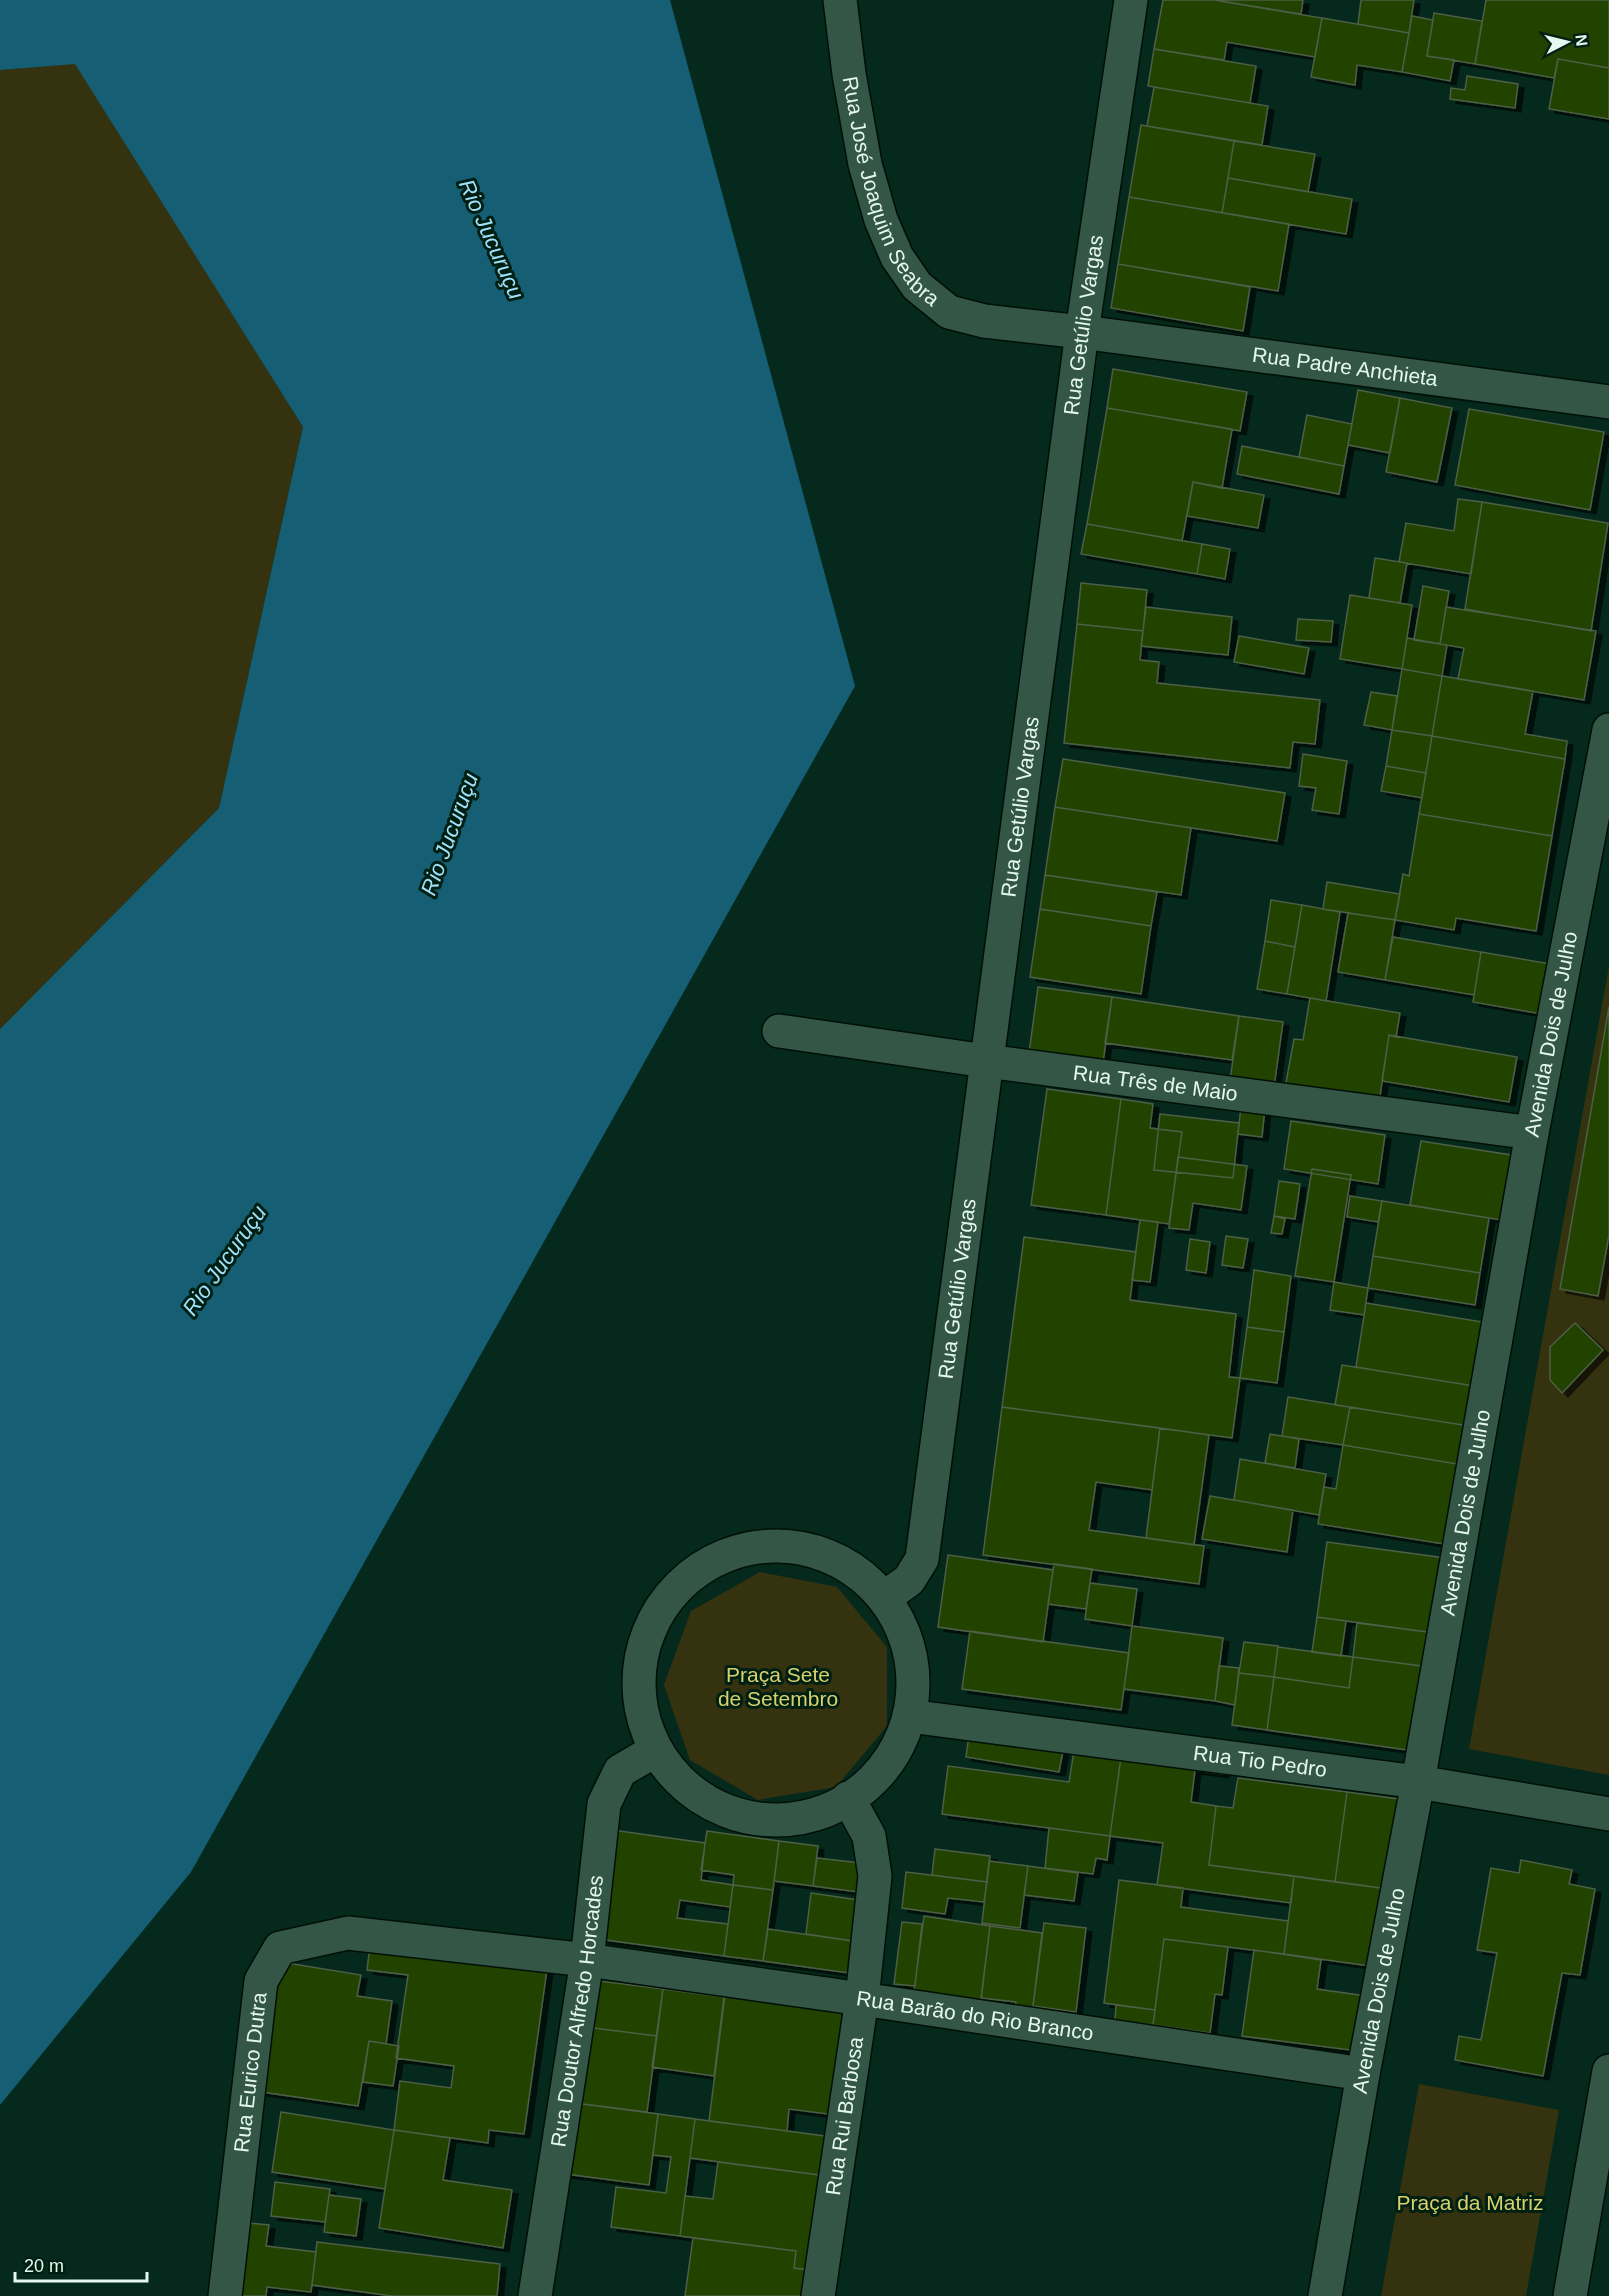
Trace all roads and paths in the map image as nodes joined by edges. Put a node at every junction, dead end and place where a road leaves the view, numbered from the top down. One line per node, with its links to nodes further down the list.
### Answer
1 (840, 0): 3 (street, Rua José Joaquim Seabra)
2 (1131, 0): 3 (street, Rua Getúlio Vargas)
3 (1082, 332): 4 (street, Rua Padre Anchieta); 8 (street, Rua Getúlio Vargas)
4 (1609, 402)
5 (1609, 730): 6 (street, Avenida Dois de Julho)
6 (1602, 810): 9 (street, Avenida Dois de Julho)
7 (779, 1030): 8 (street, Rua Três de Maio)
8 (986, 1062): 9 (street, Rua Três de Maio); 10 (street, Rua Getúlio Vargas)
9 (1532, 1133): 13 (street, Avenida Dois de Julho)
10 (884, 1598): 11 (street); 12 (street)
11 (909, 1716): 13 (street, Rua Tio Pedro); 14 (street)
12 (656, 1750): 14 (street); 16 (street, Rua Doutor Alfredo Horcades)
13 (1418, 1782): 15 (street, Rua Tio Pedro); 18 (street, Avenida Dois de Julho)
14 (848, 1798): 17 (street, Rua Rui Barbosa)
15 (1609, 1814)
16 (587, 1960): 17 (street, Rua Barão do Rio Branco); 20 (street, Rua Eurico Dutra); 21 (street, Rua Doutor Alfredo Horcades)
17 (862, 1999): 18 (street, Rua Barão do Rio Branco); 22 (street, Rua Rui Barbosa)
18 (1363, 2074): 23 (street, Avenida Dois de Julho)
19 (1608, 2089): 24 (street)
20 (225, 2296)
21 (535, 2296)
22 (818, 2296)
23 (1325, 2296)
24 (1570, 2296)

